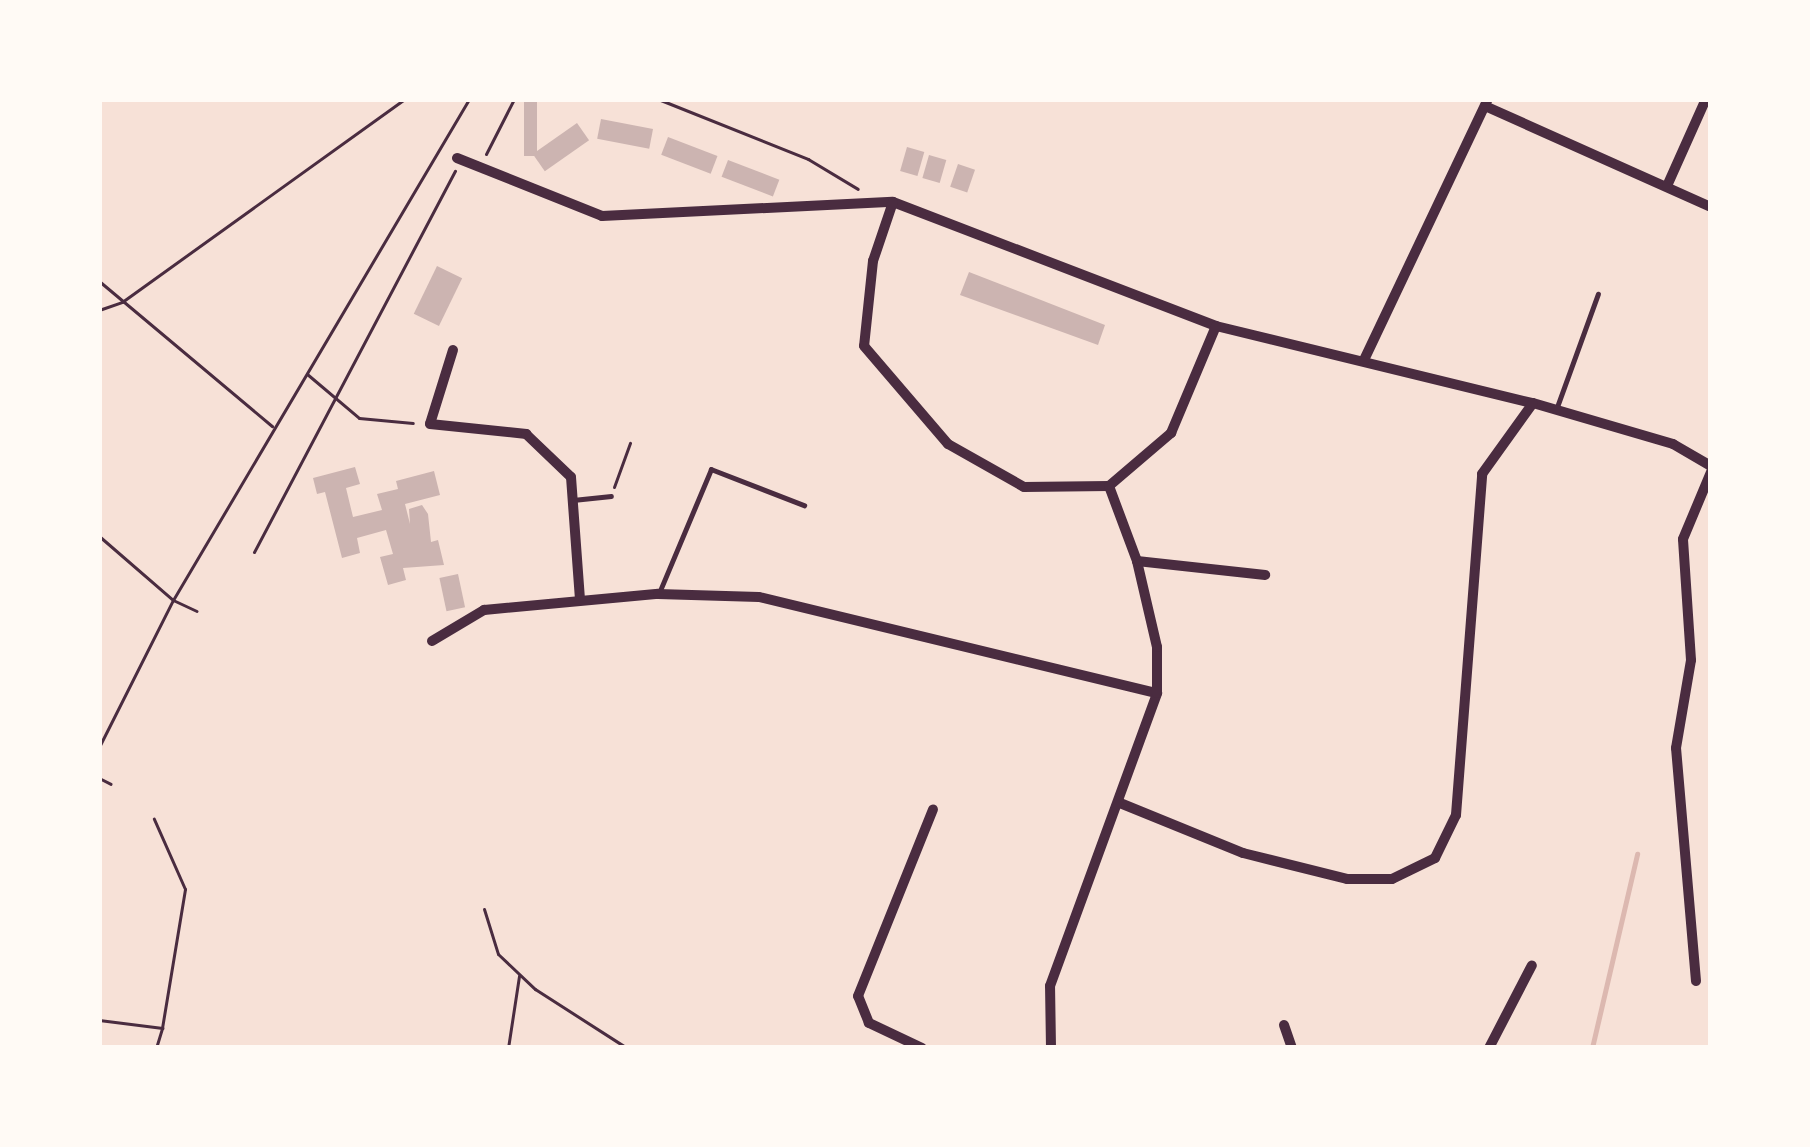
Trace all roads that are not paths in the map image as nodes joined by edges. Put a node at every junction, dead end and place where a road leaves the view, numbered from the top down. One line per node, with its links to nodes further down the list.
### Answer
1 (1706, 99): 4 (street)
2 (1486, 103): 4 (street); 10 (street)
3 (459, 159): 5 (street)
4 (1667, 185): 6 (street)
5 (892, 202): 8 (street); 14 (street)
6 (1711, 207)
7 (1598, 294): 12 (lane)
8 (1216, 326): 10 (street); 14 (street)
9 (454, 350): 16 (street)
10 (1364, 360): 11 (street)
11 (1533, 403): 12 (street); 24 (street)
12 (1555, 412): 13 (street)
13 (1711, 469): 27 (street)
14 (1109, 487): 18 (street)
15 (610, 496): 16 (lane)
16 (573, 500): 21 (street)
17 (804, 505): 20 (lane)
18 (1137, 561): 19 (street); 23 (street)
19 (1265, 575)
20 (658, 594): 21 (street); 23 (street)
21 (580, 600): 22 (street)
22 (432, 641)
23 (1157, 693): 24 (street)
24 (1120, 803): 30 (street)
25 (933, 809): 29 (street)
26 (1532, 965): 32 (street)
27 (1696, 981)
28 (1284, 1025): 31 (street)
29 (922, 1048)
30 (1051, 1048)
31 (1292, 1048)
32 (1489, 1048)

